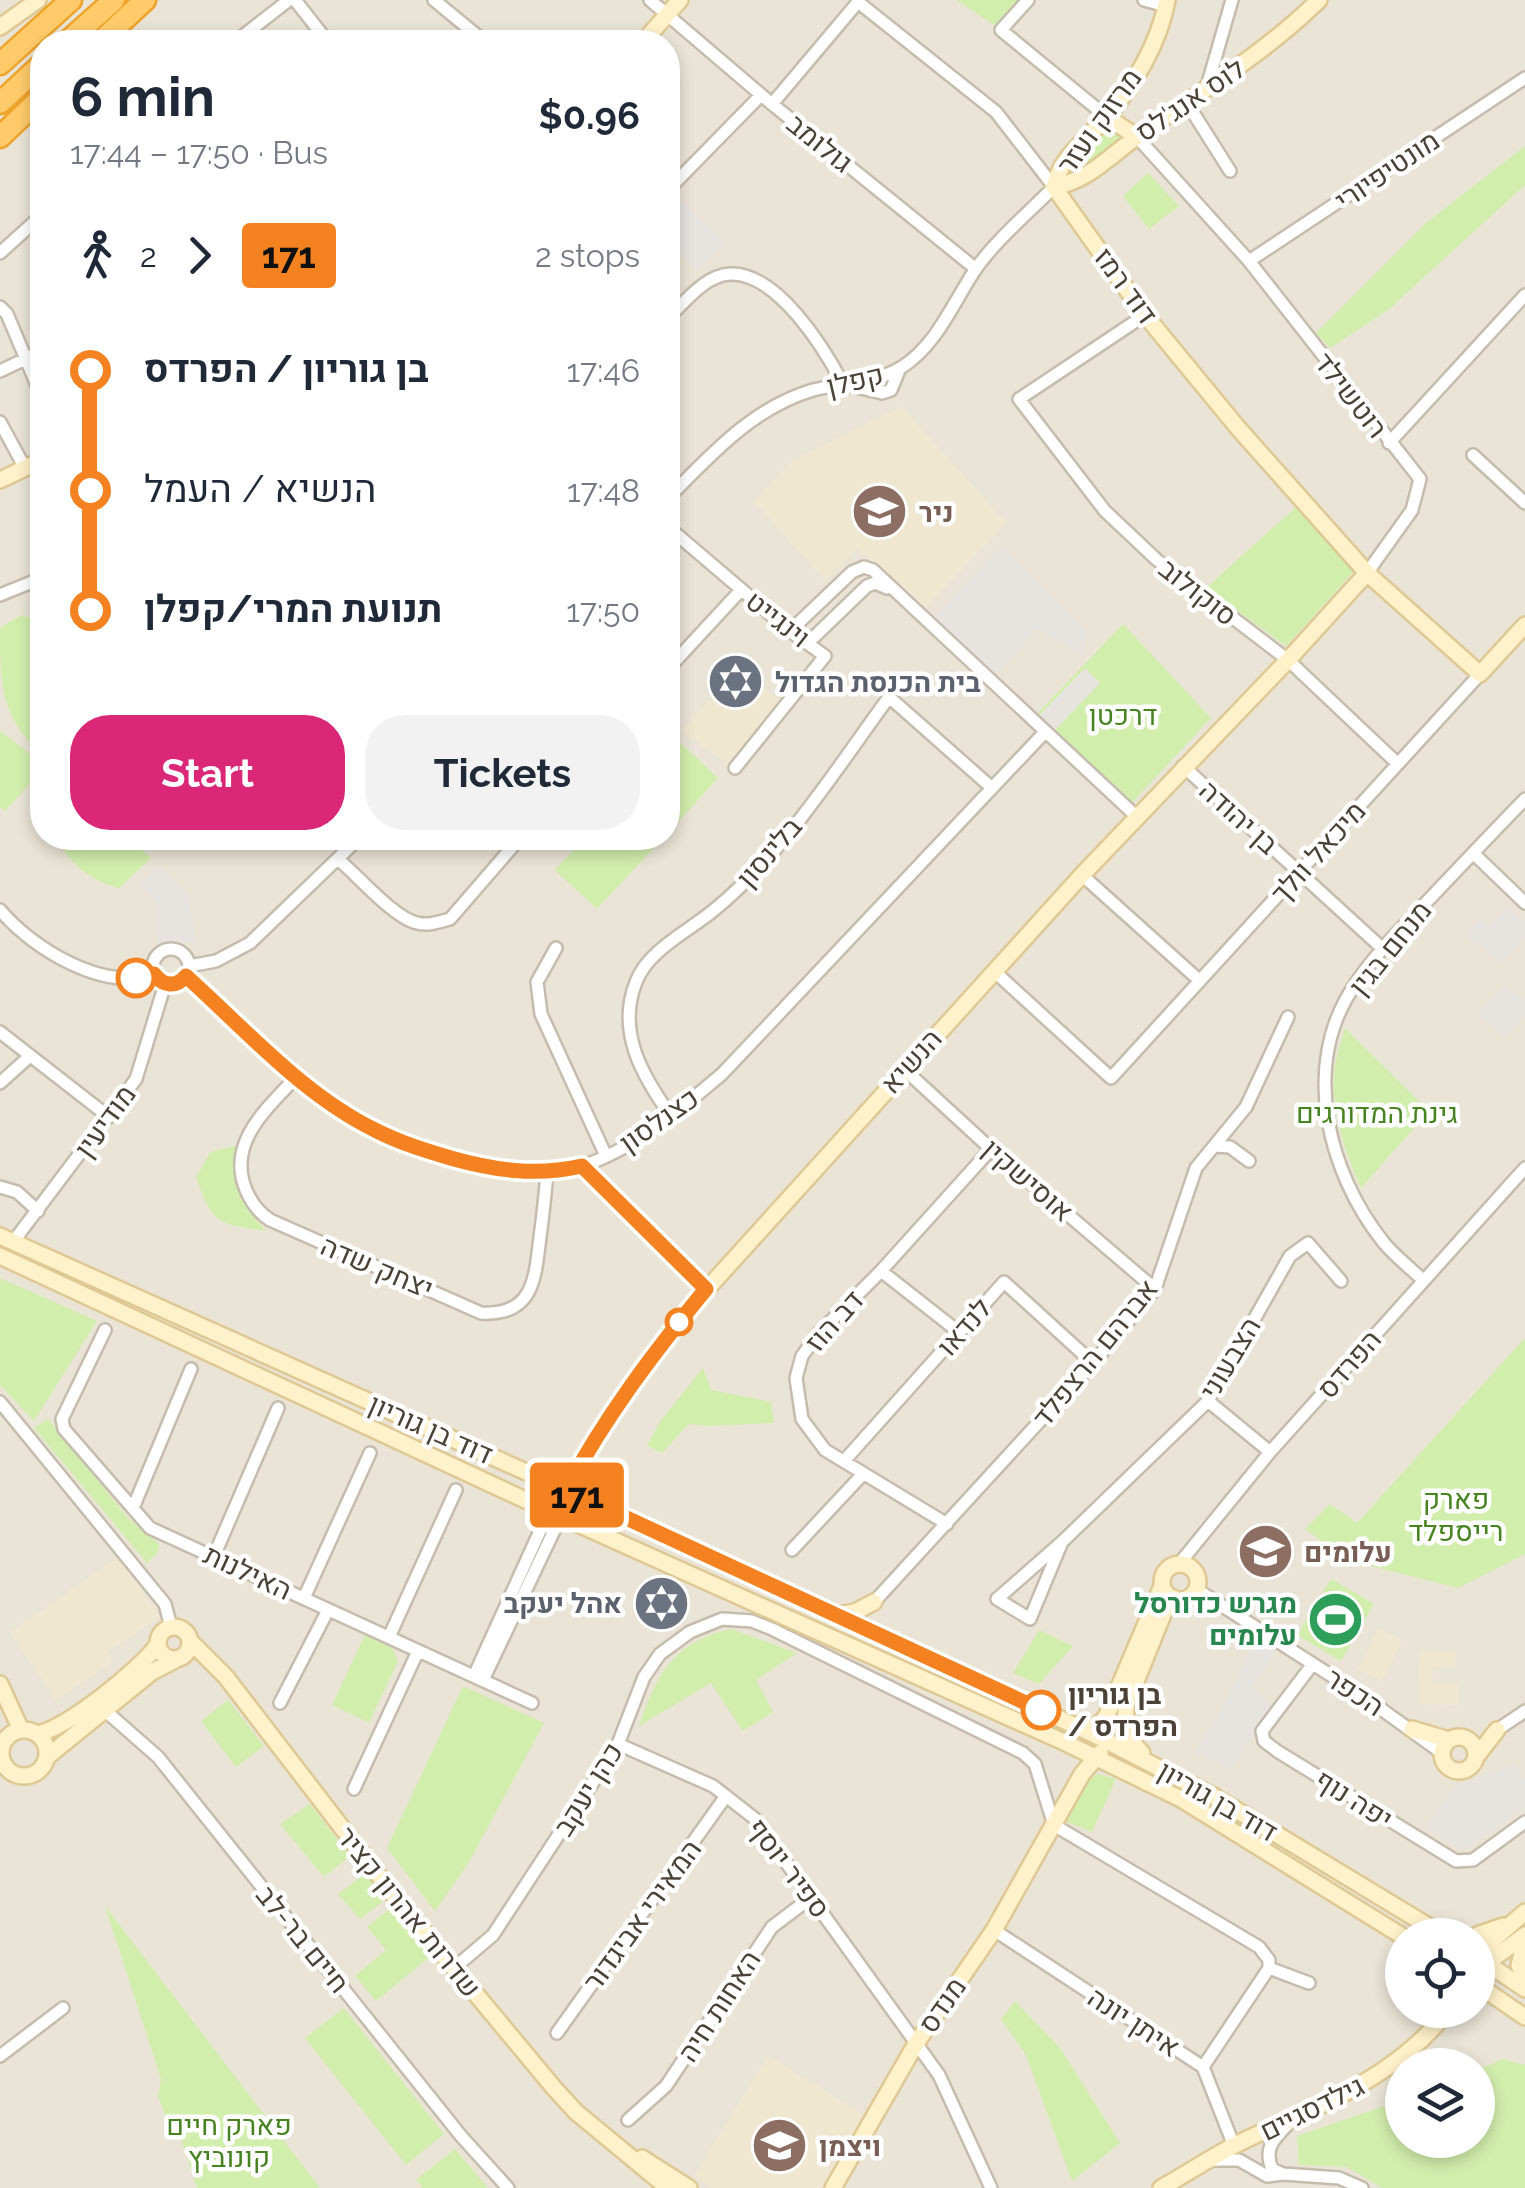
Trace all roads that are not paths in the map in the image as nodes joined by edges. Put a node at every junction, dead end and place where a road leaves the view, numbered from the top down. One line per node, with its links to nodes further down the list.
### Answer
1 (38, 0): 15 (street)
2 (71, 0): 16 (highway)
3 (114, 0): 17 (highway)
4 (145, 0): 18 (highway)
5 (292, 0): 19 (street); 20 (street)
6 (434, 0): 21 (street)
7 (650, 0): 14 (street, גולומב)
8 (680, 0): 14 (street)
9 (1028, 0): 32 (street)
10 (1144, 0): 13 (street)
11 (1232, 0): 27 (street)
12 (1319, 0): 27 (street, לוס אנג'לס)
13 (1166, 3): 32 (street, מרזוק ועזר)
14 (668, 14): 22 (street); 28 (street, גולומב)
15 (0, 27)
16 (38, 30)
17 (80, 30)
18 (113, 30)
19 (251, 30)
20 (318, 30)
21 (470, 30)
22 (654, 30)
23 (30, 37): 24 (highway)
24 (0, 64)
25 (30, 75): 29 (highway)
26 (1525, 78): 40 (street, מונטיפיורי)
27 (1206, 90): 30 (street, לוס אנג'לס)
28 (767, 100): 36 (street); 37 (street, דוד רמז); 41 (street, גולומב)
29 (0, 102)
30 (1187, 102): 33 (street, לוס אנג'לס); 35 (street)
31 (30, 109): 34 (highway)
32 (1107, 117): 33 (street); 37 (street, מרזוק ועזר)
33 (1137, 136): 37 (street, לוס אנג'לס); 40 (street, רוטשילד)
34 (0, 138)
35 (1230, 171)
36 (680, 179)
37 (1054, 187): 41 (street, קפלן); 45 (street, דוד רמז)
38 (30, 226): 39 (street)
39 (0, 253)
40 (1249, 262): 52 (street, רוטשילד)
41 (976, 269): 50 (street, קפלן)
42 (1525, 295): 52 (street)
43 (0, 307): 47 (street)
44 (680, 307): 50 (street)
45 (1144, 315): 60 (street, דוד רמז); 69 (street, סוקולוב)
46 (30, 357): 47 (street)
47 (26, 359): 48 (street); 49 (street)
48 (30, 368)
49 (0, 371)
50 (843, 384): 57 (street, קפלן)
51 (0, 422): 55 (street)
52 (1389, 443): 60 (street, רוטשילד)
53 (1473, 455): 58 (street)
54 (30, 466): 55 (street)
55 (25, 468): 56 (street)
56 (0, 480)
57 (680, 486)
58 (1525, 503)
59 (680, 537): 62 (street, וינגייט)
60 (1367, 573): 69 (street, רוטשילד); 70 (street, דוד רמז)
61 (30, 583): 64 (street)
62 (741, 590): 66 (street, וינגייט); 68 (street)
63 (891, 590): 66 (street); 67 (street); 71 (street)
64 (0, 595)
65 (1525, 625): 70 (street, מיכאל וולך)
66 (790, 631): 67 (street, וינגייט)
67 (805, 641): 74 (street, וינגייט)
68 (680, 656)
69 (1288, 660): 72 (street, סוקולוב); 73 (street, הנשיא)
70 (1480, 674): 72 (street, מיכאל וולך)
71 (1044, 732): 75 (street, כצנלסון); 77 (street)
72 (1398, 764): 82 (street, מיכאל וולך)
73 (1184, 766): 77 (street, הנשיא); 82 (street, בן יהודה)
74 (735, 768)
75 (992, 788): 100 (street, כצנלסון); 100 (street, בלינסון)
76 (1525, 799): 80 (street, מנחם בגין)
77 (1136, 816): 83 (street, הנשיא)
78 (348, 850): 81 (street)
79 (510, 850): 81 (street)
80 (1473, 853): 84 (street); 87 (street, מנחם בגין)
81 (339, 860): 89 (street)
82 (1299, 872): 87 (street, בן יהודה); 91 (street, מיכאל וולך)
83 (1082, 875): 88 (street, הנשיא); 91 (street)
84 (1525, 904)
85 (0, 910): 90 (street)
86 (556, 948): 103 (street)
87 (1383, 948): 113 (street, מנחם בגין)
88 (994, 970): 91 (street, מיכאל וולך); 96 (street, הנשיא)
89 (188, 971): 90 (street); 92 (street); 97 (street, כצנלסון)
90 (154, 974): 92 (street)
91 (1200, 980)
92 (164, 984): 99 (street, מודיעין)
93 (1288, 1017): 101 (street, אברהם הרצפלד)
94 (0, 1032): 95 (street)
95 (30, 1056): 98 (street); 99 (street)
96 (904, 1069): 102 (street, אוסישקין); 115 (street, הנשיא)
97 (297, 1076): 107 (street, כצנלסון); 107 (street, יצחק שדה)
98 (0, 1083)
99 (109, 1116): 109 (street, מודיעין)
100 (671, 1116): 103 (street, כצנלסון)
101 (1214, 1146): 104 (street); 116 (street, אברהם הרצפלד)
102 (991, 1149): 112 (street, דב הוז); 116 (street, אוסישקין)
103 (606, 1156): 105 (street, כצנלסון)
104 (1249, 1161)
105 (582, 1166): 107 (street, כצנלסון); 115 (street)
106 (1525, 1168): 113 (street, הפרדס)
107 (547, 1174)
108 (0, 1187): 109 (street)
109 (38, 1210): 110 (street, מודיעין)
110 (6, 1239): 129 (street, דוד בן גוריון)
111 (0, 1256): 131 (street, דוד בן גוריון)
112 (881, 1271): 118 (street); 126 (street, דב הוז)
113 (1423, 1280): 124 (street, הפרדס)
114 (1341, 1281): 121 (street, הצבעוני)
115 (706, 1289): 129 (street, הנשיא)
116 (1155, 1289): 119 (street, אברהם הרצפלד)
117 (105, 1330): 130 (street, האילנות)
118 (960, 1333): 119 (street, לנדאו); 126 (street, לנדאו)
119 (1093, 1362): 132 (street, אברהם הרצפלד)
120 (191, 1369): 130 (street)
121 (1208, 1401): 124 (street); 133 (street, הצבעוני)
122 (0, 1402): 143 (street)
123 (278, 1408): 135 (street)
124 (1270, 1452): 136 (street, הפרדס)
125 (370, 1453): 139 (street)
126 (844, 1461): 127 (street, דב הוז)
127 (863, 1474): 132 (street, דב הוז); 134 (street)
128 (456, 1490): 145 (street)
129 (566, 1490): 131 (street); 142 (street, דוד בן גוריון)
130 (133, 1508): 135 (street, האילנות)
131 (555, 1513): 152 (street); 166 (street, דוד בן גוריון)
132 (947, 1524): 140 (street, אברהם הרצפלד)
133 (1062, 1542): 133 (street, הצבעוני)
134 (792, 1550)
135 (214, 1556): 139 (street, האילנות)
136 (1179, 1564): 137 (street); 138 (street)
137 (1196, 1589): 138 (street); 151 (street, הכפר)
138 (1168, 1592): 159 (street); 173 (street)
139 (304, 1598): 141 (street, האילנות)
140 (874, 1602): 142 (street); 144 (street)
141 (328, 1610): 145 (street, האילנות); 154 (street)
142 (837, 1615): 144 (street, דוד בן גוריון)
143 (170, 1628): 146 (street); 147 (street)
144 (884, 1637): 159 (street, דוד בן גוריון)
145 (389, 1638): 148 (street, האילנות)
146 (190, 1640): 149 (street); 150 (street, שדרות אהרון קציר)
147 (158, 1644): 149 (street); 156 (street)
148 (418, 1652): 152 (street, האילנות); 175 (street)
149 (177, 1659): 150 (street); 157 (street)
150 (213, 1665): 188 (street, שדרות אהרון קציר)
151 (1312, 1665): 160 (street, הכפר); 177 (street, יפה נוף)
152 (478, 1678): 155 (street, האילנות)
153 (0, 1684): 161 (street)
154 (280, 1703)
155 (532, 1703)
156 (87, 1706): 157 (street); 164 (street)
157 (104, 1709): 170 (street); 209 (street, חיים בר-לב)
158 (1525, 1712): 162 (street)
159 (1081, 1728): 168 (street, דוד בן גוריון)
160 (1412, 1729): 169 (street, הכפר)
161 (20, 1730): 163 (street); 164 (street)
162 (1497, 1730): 165 (street); 171 (street)
163 (2, 1734): 170 (street)
164 (38, 1734): 170 (street)
165 (1469, 1739): 169 (street); 171 (street)
166 (1066, 1743): 172 (street, דוד בן גוריון); 174 (street)
167 (618, 1744): 176 (street, ספיר יוסף); 178 (street, כהן יעקב); 188 (street, כהן יעקב)
168 (1117, 1745): 172 (street, מנדס); 173 (street, דוד בן גוריון)
169 (1446, 1747): 171 (street)
170 (47, 1757)
171 (1476, 1757)
172 (1095, 1758): 174 (street, מנדס); 182 (street, דוד בן גוריון)
173 (1156, 1766): 181 (street, דוד בן גוריון)
174 (1082, 1774): 178 (street, מנדס)
175 (354, 1789)
176 (726, 1796): 179 (street, ספיר יוסף); 198 (street, המאירי אביגדור)
177 (1525, 1822)
178 (1054, 1825): 184 (street, מנדס); 189 (street)
179 (812, 1896): 199 (street, ספיר יוסף); 203 (street, האחות חיה)
180 (1520, 1916): 183 (street); 186 (street)
181 (1415, 1918)
182 (1385, 1925)
183 (1495, 1927)
184 (994, 1930): 199 (street, מנדס); 201 (street, איתן יונה)
185 (1525, 1938): 187 (street); 191 (street)
186 (1495, 1944)
187 (1495, 1953)
188 (454, 1968): 205 (street, שדרות אהרון קציר)
189 (1269, 1968): 192 (street); 201 (street)
190 (1495, 1971): 193 (street)
191 (1525, 1980)
192 (1308, 1983)
193 (1525, 1990)
194 (1496, 1998): 196 (street)
195 (63, 2008): 200 (street)
196 (1525, 2017)
197 (1434, 2028): 202 (street, גילדסגיים)
198 (557, 2033)
199 (917, 2042): 212 (street, מנדס); 213 (street, ספיר יוסף)
200 (0, 2056)
201 (1203, 2067): 204 (street, איתן יונה)
202 (1294, 2118): 204 (street, גילדסגיים); 207 (street)
203 (628, 2120)
204 (1234, 2146): 206 (street, גילדסגיים)
205 (619, 2147): 210 (street, שדרות אהרון קציר); 211 (street, שדרות אהרון קציר)
206 (1209, 2161): 207 (street); 214 (street, גילדסגיים)
207 (1283, 2174): 208 (street)
208 (1308, 2182): 215 (street)
209 (508, 2188)
210 (668, 2188)
211 (689, 2188)
212 (833, 2188)
213 (991, 2188)
214 (1162, 2188)
215 (1362, 2188)

